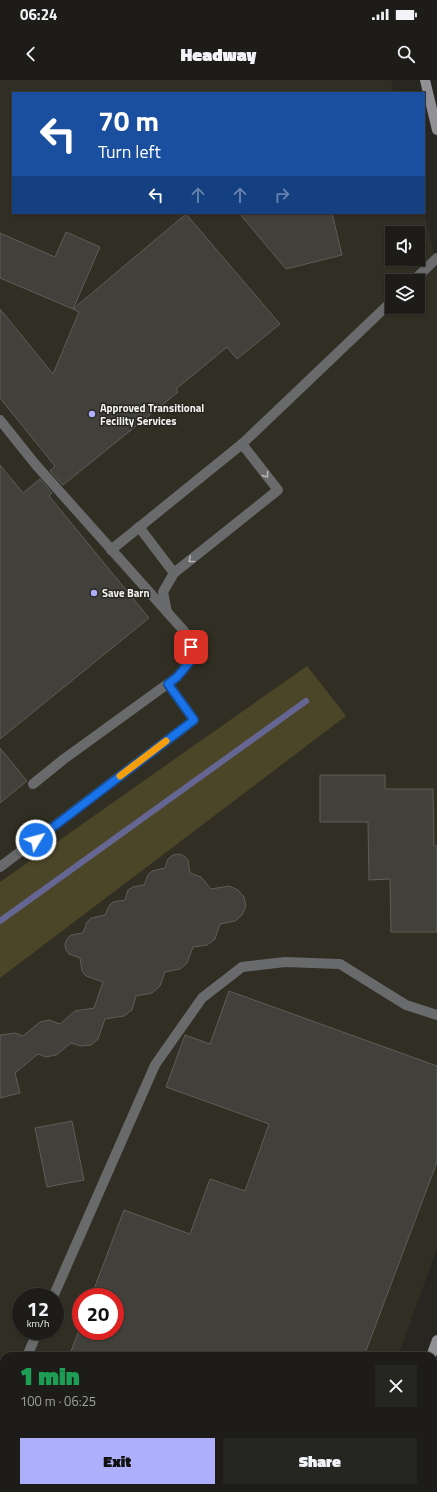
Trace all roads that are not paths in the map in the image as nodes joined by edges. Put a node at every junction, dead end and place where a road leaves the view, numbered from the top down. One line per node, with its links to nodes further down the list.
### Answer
1 (425, 80): 2 (main road)
2 (437, 130)
3 (437, 258): 4 (lane)
4 (420, 274)
5 (385, 308): 7 (lane)
6 (0, 420): 9 (lane)
7 (242, 444): 8 (lane); 10 (lane, one-way to 10)
8 (139, 527): 9 (lane); 10 (lane)
9 (111, 550): 11 (lane)
10 (174, 573): 11 (lane)
11 (168, 613): 12 (lane)
12 (168, 684): 13 (lane); 14 (lane)
13 (34, 784)
14 (0, 867)
15 (437, 1015): 16 (lane)
16 (57, 1288)
17 (34, 1340): 19 (lane)
18 (437, 1340): 20 (main road)
19 (29, 1352)
20 (433, 1352)

